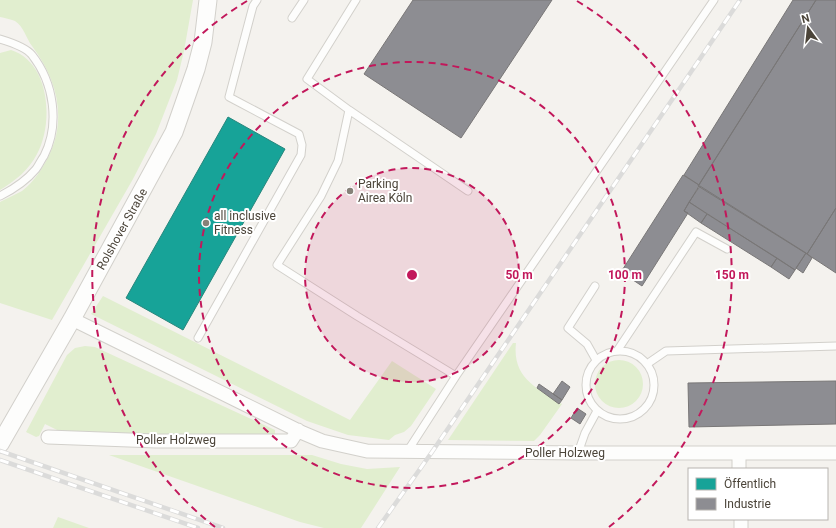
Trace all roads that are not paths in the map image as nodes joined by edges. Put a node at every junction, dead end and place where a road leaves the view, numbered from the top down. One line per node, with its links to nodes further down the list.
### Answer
1 (208, 0): 13 (street, Rolshover Straße)
2 (257, 0): 14 (lane)
3 (304, 0): 6 (lane)
4 (356, 0): 8 (lane)
5 (714, 0): 19 (lane)
6 (292, 18)
7 (0, 39): 10 (lane)
8 (349, 110): 9 (lane); 19 (lane)
9 (468, 192)
10 (0, 196)
11 (727, 249): 16 (lane)
12 (595, 286): 17 (lane)
13 (72, 319): 21 (street, Poller Holzweg); 23 (street, Rolshover Straße)
14 (198, 338)
15 (836, 346): 18 (lane)
16 (617, 351): 17 (lane); 18 (lane)
17 (596, 360): 20 (lane)
18 (647, 364): 20 (lane)
19 (456, 376): 24 (lane)
20 (597, 411): 26 (lane)
21 (298, 430): 22 (street, Poller Holzweg); 24 (street, Poller Holzweg)
22 (48, 437)
23 (0, 444)
24 (407, 452): 26 (street, Poller Holzweg)
25 (836, 452): 27 (street, Poller Holzweg)
26 (578, 453): 27 (street, Poller Holzweg)
27 (739, 453): 28 (street)
28 (739, 468)

